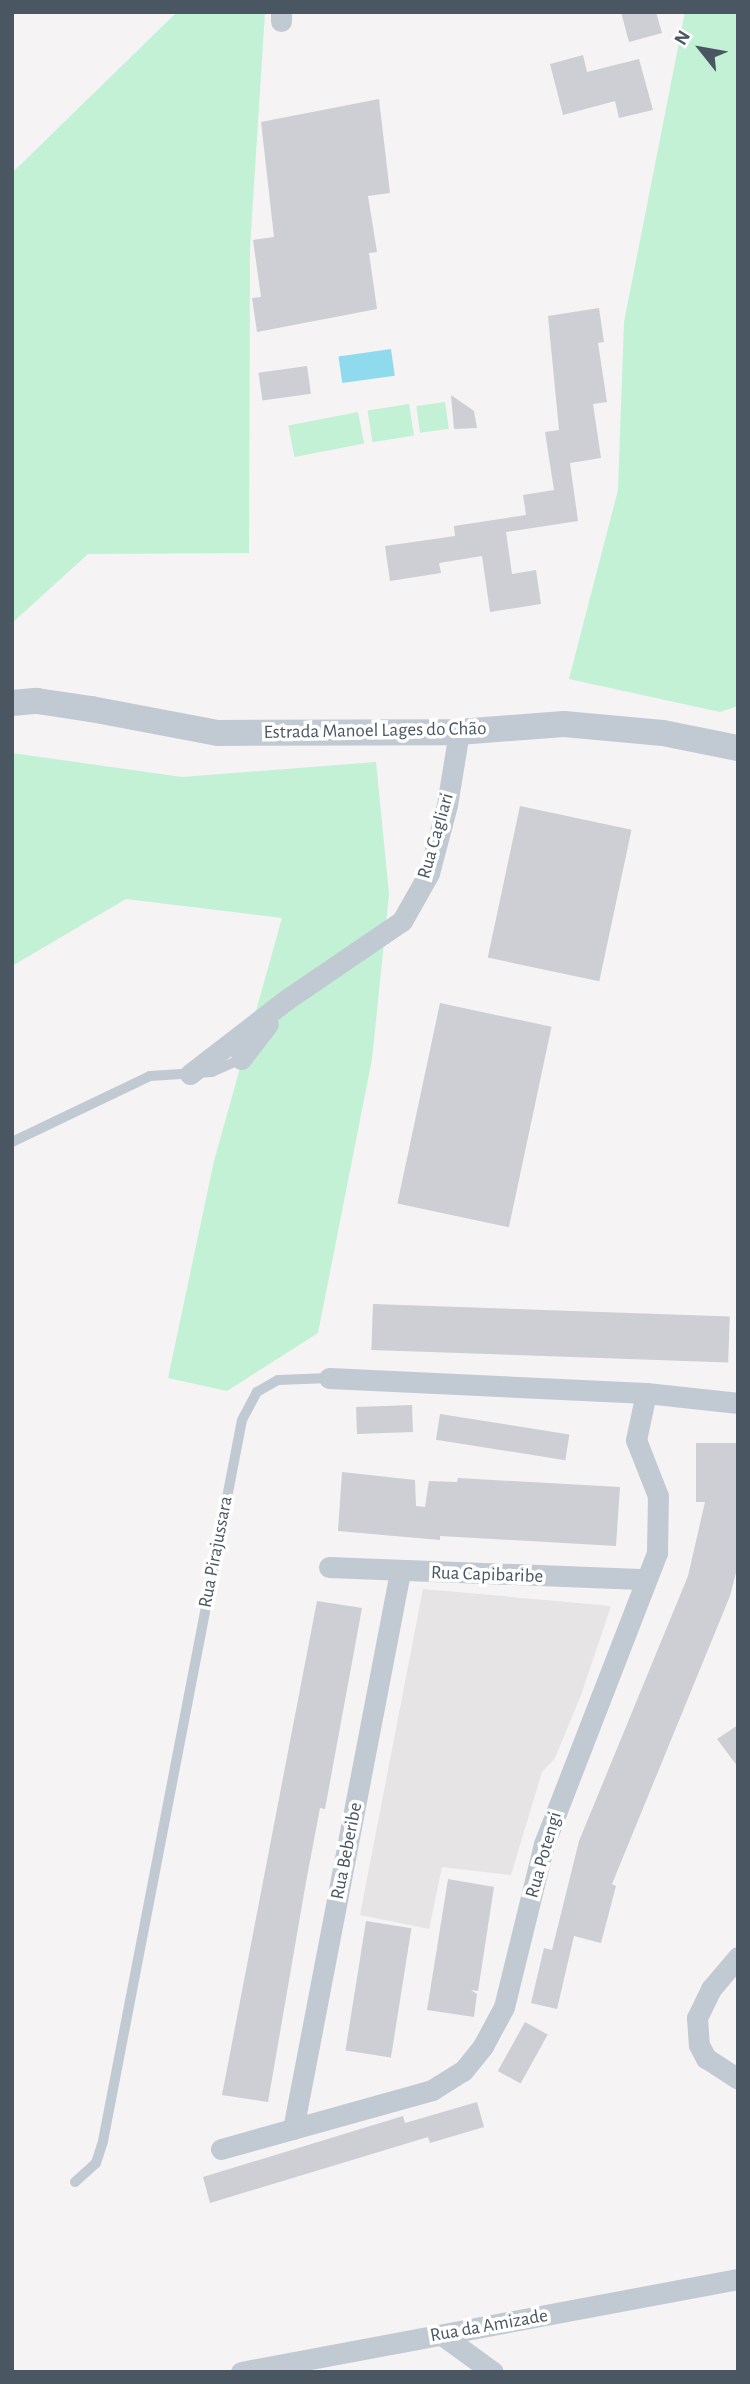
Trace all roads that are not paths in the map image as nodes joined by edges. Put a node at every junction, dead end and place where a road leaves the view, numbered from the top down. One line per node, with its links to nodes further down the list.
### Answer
1 (12, 703): 2 (street, Estrada Manoel Lages do Chão)
2 (459, 732): 3 (street, Estrada Manoel Lages do Chão); 4 (street, Rua Cagliari)
3 (738, 748)
4 (286, 1000): 5 (street, Rua Cagliari); 6 (street, Rua Cagliari)
5 (241, 1059): 6 (lane)
6 (190, 1074): 7 (lane)
7 (12, 1142)
8 (328, 1378): 9 (street, Rua Pirajussara); 18 (lane, Rua Pirajussara)
9 (646, 1393): 10 (street, Rua Pirajussara); 13 (street, Rua Potengi)
10 (738, 1403)
11 (329, 1567): 12 (street, Rua Capibaribe)
12 (400, 1572): 13 (street, Rua Capibaribe); 16 (street, Rua Beberibe)
13 (646, 1579): 16 (street, Rua Potengi)
14 (738, 1956): 15 (street)
15 (738, 2079)
16 (293, 2129): 17 (street, Rua Potengi)
17 (221, 2149)
18 (75, 2182)
19 (738, 2279): 20 (street, Rua da Amizade)
20 (442, 2335): 21 (street, Rua da Amizade); 24 (street)
21 (348, 2350): 22 (street, Rua da Amizade); 23 (street)
22 (241, 2372)
23 (337, 2372)
24 (493, 2372)

